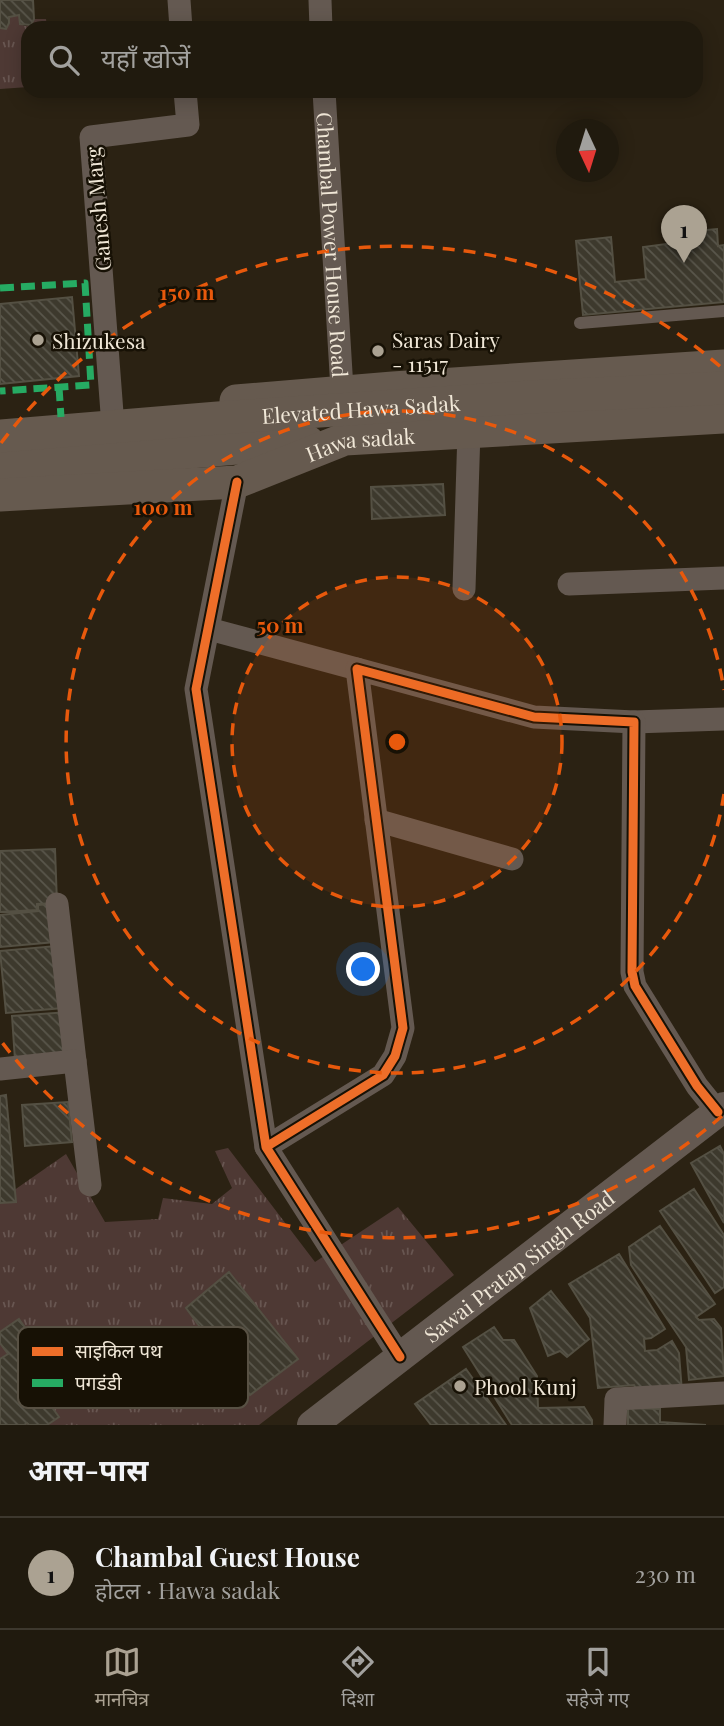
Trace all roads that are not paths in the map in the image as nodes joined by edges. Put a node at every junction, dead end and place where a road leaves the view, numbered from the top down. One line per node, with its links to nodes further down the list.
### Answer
1 (179, 0): 3 (street)
2 (320, 0): 4 (street)
3 (180, 21)
4 (321, 21)
5 (186, 98): 12 (street, Ganesh Marg)
6 (324, 98): 11 (street, Chambal Power House Road)
7 (724, 311): 8 (lane)
8 (580, 323)
9 (724, 366): 11 (main road)
10 (724, 388): 16 (main road, Elevated Hawa Sadak, bridge)
11 (342, 391): 12 (main road); 17 (street, Chambal Power House Road)
12 (112, 413): 14 (main road)
13 (724, 416): 15 (main road, Hawa sadak)
14 (0, 423)
15 (469, 431): 17 (main road, Hawa sadak); 23 (street)
16 (0, 436)
17 (345, 439): 18 (main road, Elevated Hawa Sadak); 19 (main road, Hawa sadak)
18 (0, 468)
19 (237, 482): 20 (main road, Hawa sadak); 24 (street)
20 (0, 495)
21 (724, 578): 22 (street)
22 (569, 584)
23 (464, 589)
24 (209, 629): 25 (street); 34 (street)
25 (357, 669): 27 (street); 28 (street)
26 (724, 719): 27 (street)
27 (634, 722): 33 (street)
28 (376, 820): 29 (street); 34 (street)
29 (512, 859)
30 (57, 904): 31 (street)
31 (75, 1061): 32 (street); 35 (street)
32 (0, 1069)
33 (721, 1109): 36 (street, Sawai Pratap Singh Road)
34 (266, 1147): 36 (street)
35 (90, 1185)
36 (400, 1357): 38 (street, Sawai Pratap Singh Road)
37 (724, 1393): 39 (street)
38 (312, 1425)
39 (615, 1425)

